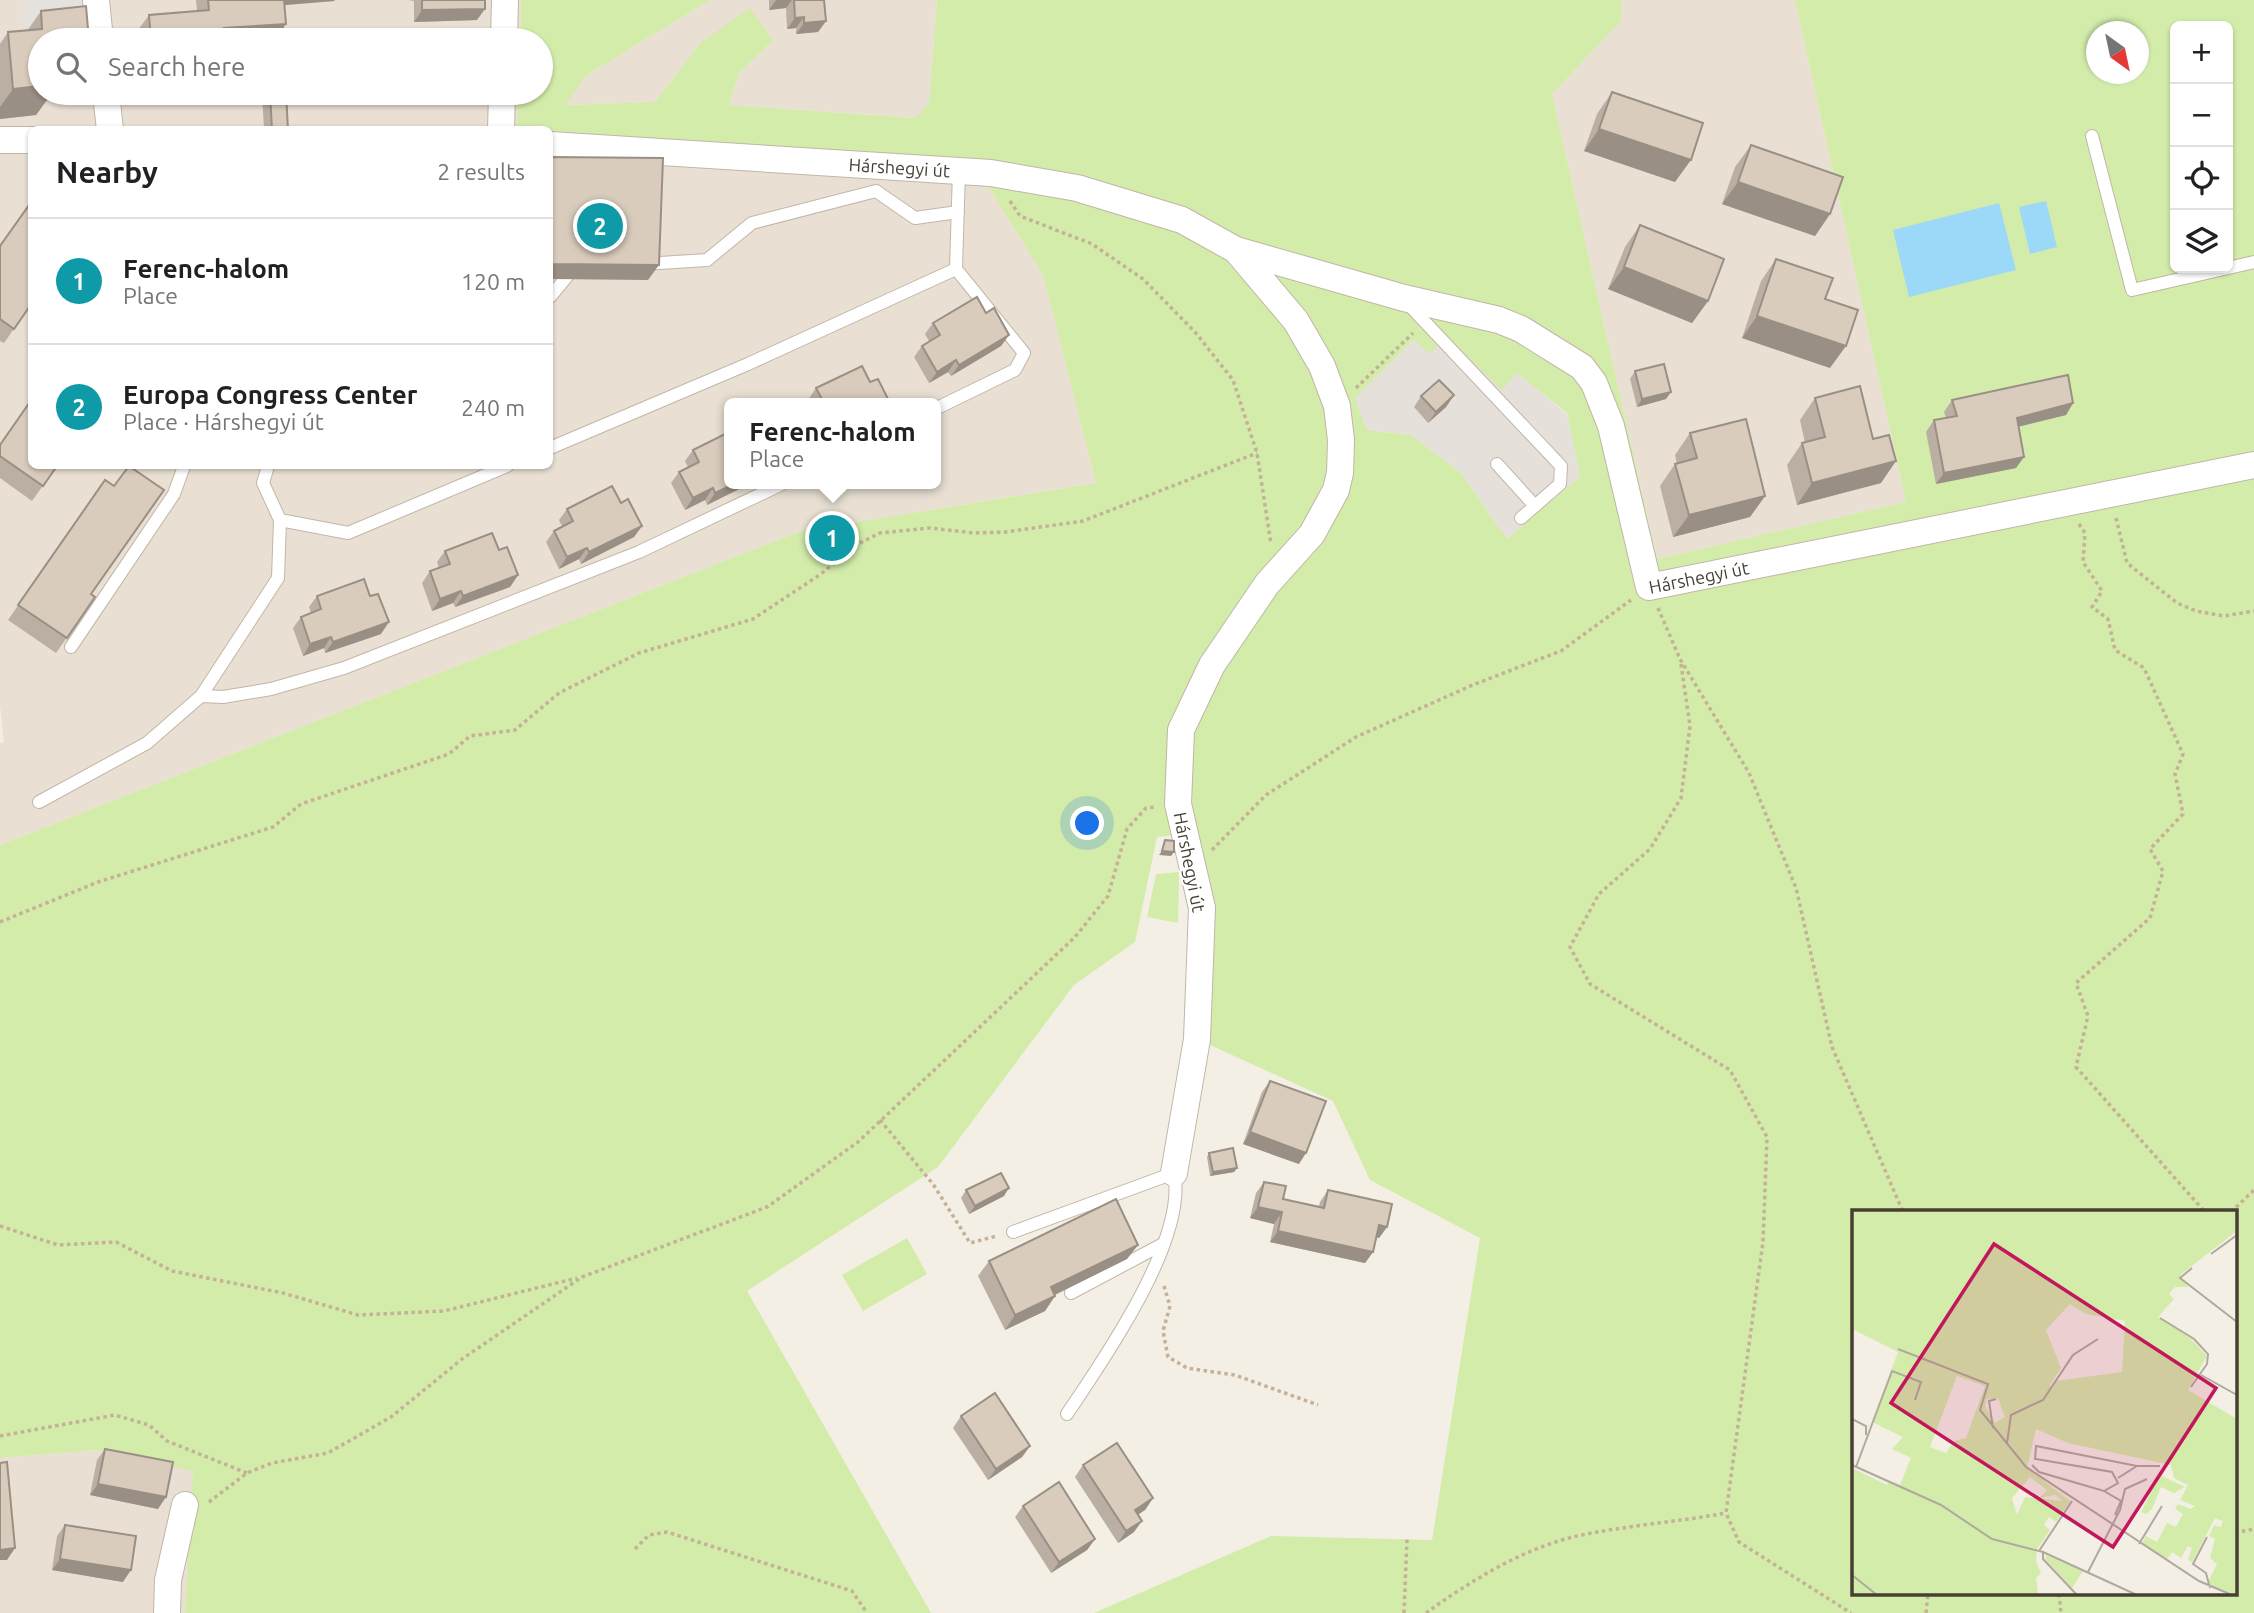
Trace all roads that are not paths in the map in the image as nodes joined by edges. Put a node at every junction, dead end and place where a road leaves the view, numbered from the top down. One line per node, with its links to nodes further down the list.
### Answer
1 (96, 0): 3 (street)
2 (505, 0): 4 (street)
3 (99, 28)
4 (504, 28)
5 (107, 105): 7 (street)
6 (502, 105): 8 (street)
7 (110, 126)
8 (501, 126)
9 (2092, 136): 16 (lane)
10 (0, 140): 11 (street)
11 (28, 140)
12 (553, 145): 13 (street, Hárshegyi út)
13 (959, 171): 14 (lane); 15 (street, Hárshegyi út)
14 (958, 212): 17 (lane); 19 (lane)
15 (1236, 250): 21 (street, Hárshegyi út); 36 (street, Hárshegyi út)
16 (2254, 262)
17 (626, 265)
18 (586, 267): 20 (lane)
19 (956, 269): 22 (lane); 23 (lane)
20 (553, 293)
21 (1404, 298): 25 (street, Hárshegyi út); 30 (lane)
22 (941, 406)
23 (553, 447)
24 (1497, 464): 30 (lane)
25 (2254, 465)
26 (183, 469): 33 (lane)
27 (267, 469): 32 (lane)
28 (500, 469): 32 (lane)
29 (771, 489): 34 (lane)
30 (1535, 506): 31 (lane)
31 (1521, 518)
32 (280, 520): 34 (lane)
33 (71, 647)
34 (201, 696): 35 (lane)
35 (39, 802)
36 (1174, 1172): 37 (lane); 38 (lane)
37 (1013, 1232)
38 (1163, 1244): 39 (lane); 40 (lane)
39 (1072, 1293)
40 (1067, 1414)
41 (195, 1505): 42 (street)
42 (167, 1613)

